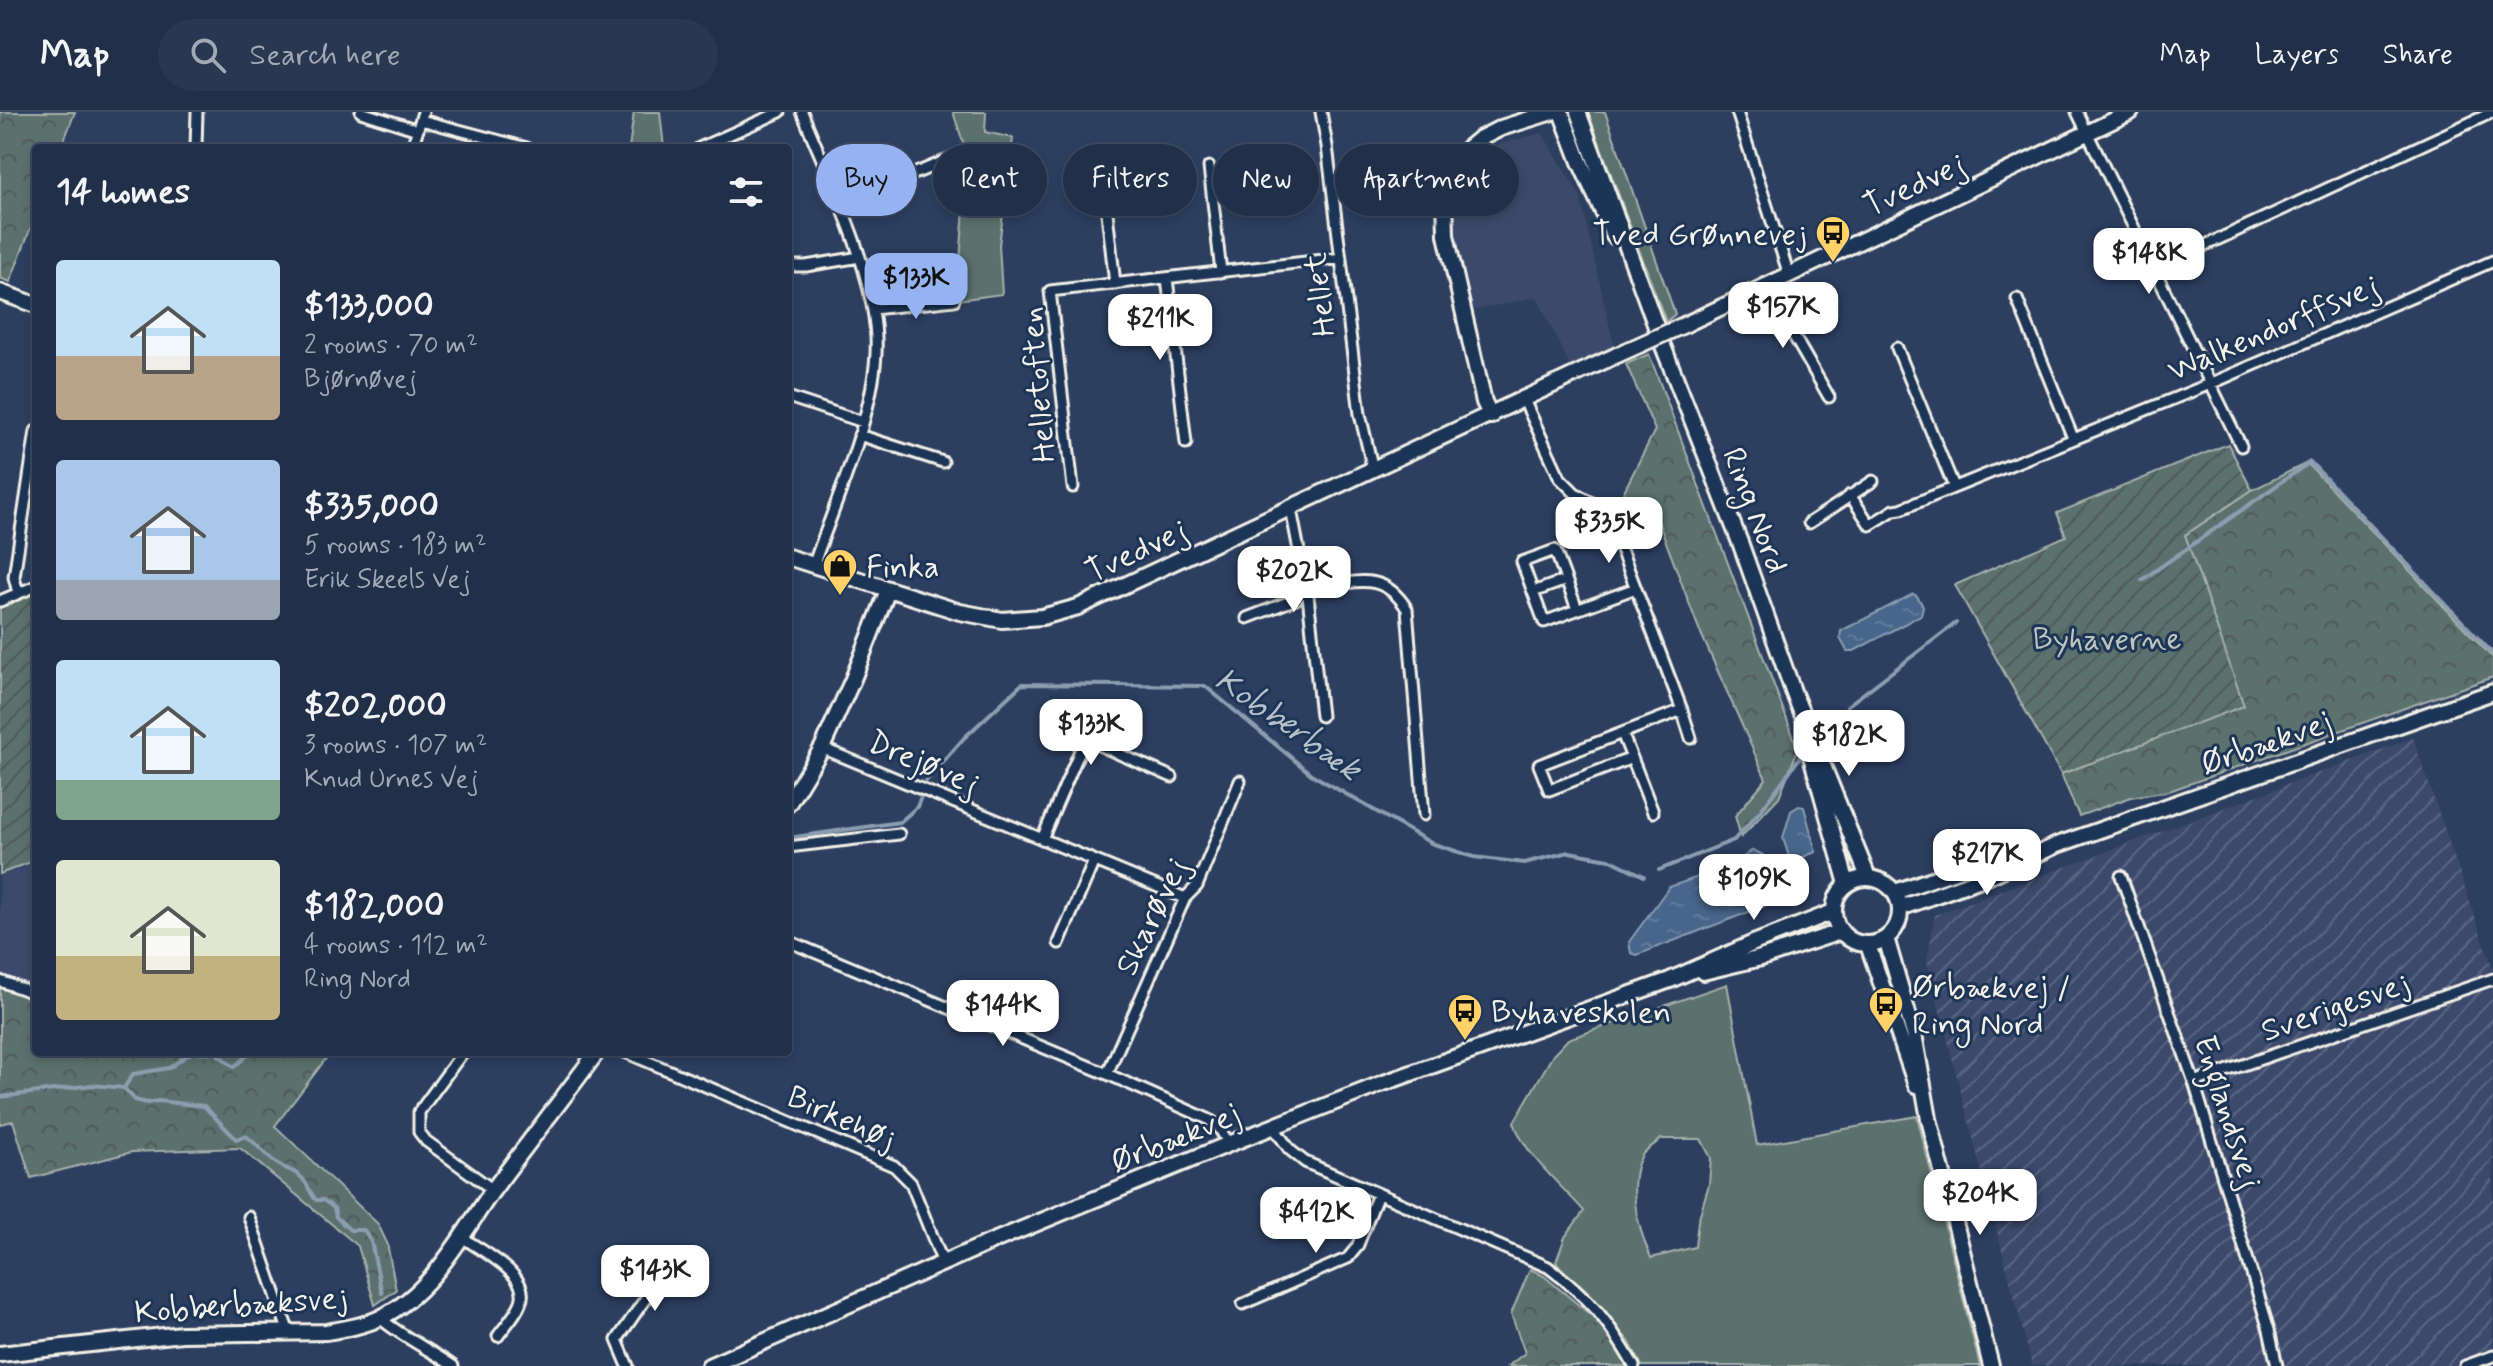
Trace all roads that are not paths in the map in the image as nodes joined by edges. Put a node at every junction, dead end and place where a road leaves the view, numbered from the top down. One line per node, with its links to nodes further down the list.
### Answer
1 (197, 112): 15 (street)
2 (361, 112): 13 (street)
3 (780, 112): 18 (street)
4 (802, 112): 19 (street)
5 (1321, 112): 24 (street, Hellet)
6 (1552, 112): 44 (street)
7 (1561, 112): 38 (street, Ring Nord)
8 (1578, 112): 38 (street, Ring Nord)
9 (1737, 112): 29 (street)
10 (2077, 112): 14 (street)
11 (2131, 112): 14 (street, Tvedvej)
12 (2493, 112): 27 (street)
13 (421, 121): 16 (street); 17 (street)
14 (2087, 133): 27 (street); 29 (street, Tvedvej)
15 (196, 144)
16 (413, 144)
17 (511, 144)
18 (708, 144)
19 (816, 147)
20 (1209, 167): 28 (street)
21 (843, 216): 23 (street)
22 (1107, 216): 31 (street)
23 (860, 257): 26 (street); 37 (street)
24 (1341, 258): 28 (street, Helletoften); 52 (street, Hellet)
25 (2493, 261): 40 (street, Walkendorffsvej)
26 (792, 266)
27 (2154, 269): 40 (street)
28 (1221, 272): 30 (street, Helletoften)
29 (1789, 275): 32 (street, Tvedvej)
30 (1167, 278): 31 (street, Helletoften); 48 (street)
31 (1115, 284): 54 (street, Helletoften)
32 (1765, 286): 41 (street); 43 (street, Tvedvej, bridge)
33 (0, 292): 36 (street)
34 (2017, 299): 47 (street)
35 (954, 300): 37 (street)
36 (32, 304)
37 (873, 309): 45 (street)
38 (1663, 346): 72 (street, Ring Nord)
39 (1897, 348): 55 (street)
40 (2210, 384): 47 (street, Walkendorffsvej); 49 (street)
41 (1829, 397)
42 (792, 398): 45 (street)
43 (1524, 400): 44 (street, Tvedvej); 64 (street)
44 (1491, 416): 52 (street, Tvedvej)
45 (863, 422): 46 (street)
46 (859, 435): 51 (street); 60 (street)
47 (2073, 438): 55 (street, Walkendorffsvej)
48 (1186, 443)
49 (2241, 446)
50 (32, 458): 67 (street)
51 (943, 462)
52 (1373, 470): 57 (street, Tvedvej)
53 (1873, 481): 56 (street)
54 (1073, 487)
55 (1954, 487): 56 (street, Walkendorffsvej)
56 (1850, 495): 58 (street)
57 (1291, 509): 62 (street); 65 (street, Tvedvej)
58 (1809, 523)
59 (792, 558): 60 (street, Tvedvej)
60 (813, 566): 65 (street, Tvedvej)
61 (1566, 580): 66 (street); 66 (street); 69 (street)
62 (1307, 586): 70 (street); 74 (street); 83 (street)
63 (32, 588): 67 (street)
64 (1636, 588): 69 (street); 73 (street)
65 (888, 590): 77 (street)
66 (1533, 592): 69 (street)
67 (18, 593): 68 (street)
68 (0, 601)
69 (1577, 609)
70 (1247, 618)
71 (2493, 692): 86 (street, Ørbækvej)
72 (1794, 694): 90 (street, Ring Nord); 91 (street, Ring Nord)
73 (1682, 710): 75 (street); 76 (street)
74 (1321, 716)
75 (1622, 733): 78 (street); 78 (street)
76 (1691, 738)
77 (822, 748): 81 (street); 85 (street, Drejøvej)
78 (1632, 758): 82 (street)
79 (1172, 777): 85 (street)
80 (1240, 781): 93 (street, Skarøvej)
81 (792, 797)
82 (1653, 812)
83 (1424, 815)
84 (899, 834): 87 (street)
85 (1042, 839): 88 (street, Drejøvej)
86 (2057, 845): 92 (street, Ørbækvej); 94 (street, Ørbækvej)
87 (792, 847)
88 (1094, 861): 93 (street, Drejøvej); 99 (street)
89 (2121, 876): 109 (street, Englandsvej)
90 (1868, 877): 91 (street); 92 (street)
91 (1847, 884): 95 (street)
92 (1895, 892): 94 (street)
93 (1185, 898): 108 (street, Skarøvej)
94 (1900, 908): 97 (street)
95 (1833, 912): 96 (street); 102 (street, Ørbækvej)
96 (1840, 932): 100 (street); 102 (street, Ørbækvej)
97 (1886, 938): 100 (street); 110 (street)
98 (792, 943): 108 (street)
99 (1059, 943)
100 (1868, 945): 110 (street)
101 (2493, 979): 109 (street, Sverigesvej)
102 (1670, 980): 111 (street, Ørbækvej)
103 (0, 981): 104 (street)
104 (32, 993)
105 (460, 1056): 113 (street)
106 (594, 1056): 113 (street, Kobberbæksvej)
107 (634, 1056): 118 (street, Birkehøj)
108 (1107, 1074): 112 (street)
109 (2194, 1082): 130 (street, Englandsvej)
110 (1929, 1119): 129 (street)
111 (1274, 1128): 112 (street, Ørbækvej); 114 (street)
112 (1229, 1144): 118 (street, Ørbækvej)
113 (493, 1190): 116 (street, Kobberbæksvej)
114 (1378, 1194): 119 (street); 128 (street)
115 (249, 1217): 121 (street)
116 (462, 1237): 120 (street, Kobberbæksvej); 122 (street)
117 (672, 1260): 126 (street)
118 (943, 1263): 127 (street, Ørbækvej)
119 (1243, 1304)
120 (380, 1318): 121 (street, Kobberbæksvej); 125 (street)
121 (289, 1333): 123 (street, Kobberbæksvej)
122 (498, 1336)
123 (0, 1354)
124 (2493, 1356): 131 (street)
125 (453, 1366)
126 (628, 1366)
127 (709, 1366)
128 (1634, 1366)
129 (1991, 1366)
130 (2277, 1366)
131 (2465, 1366)

